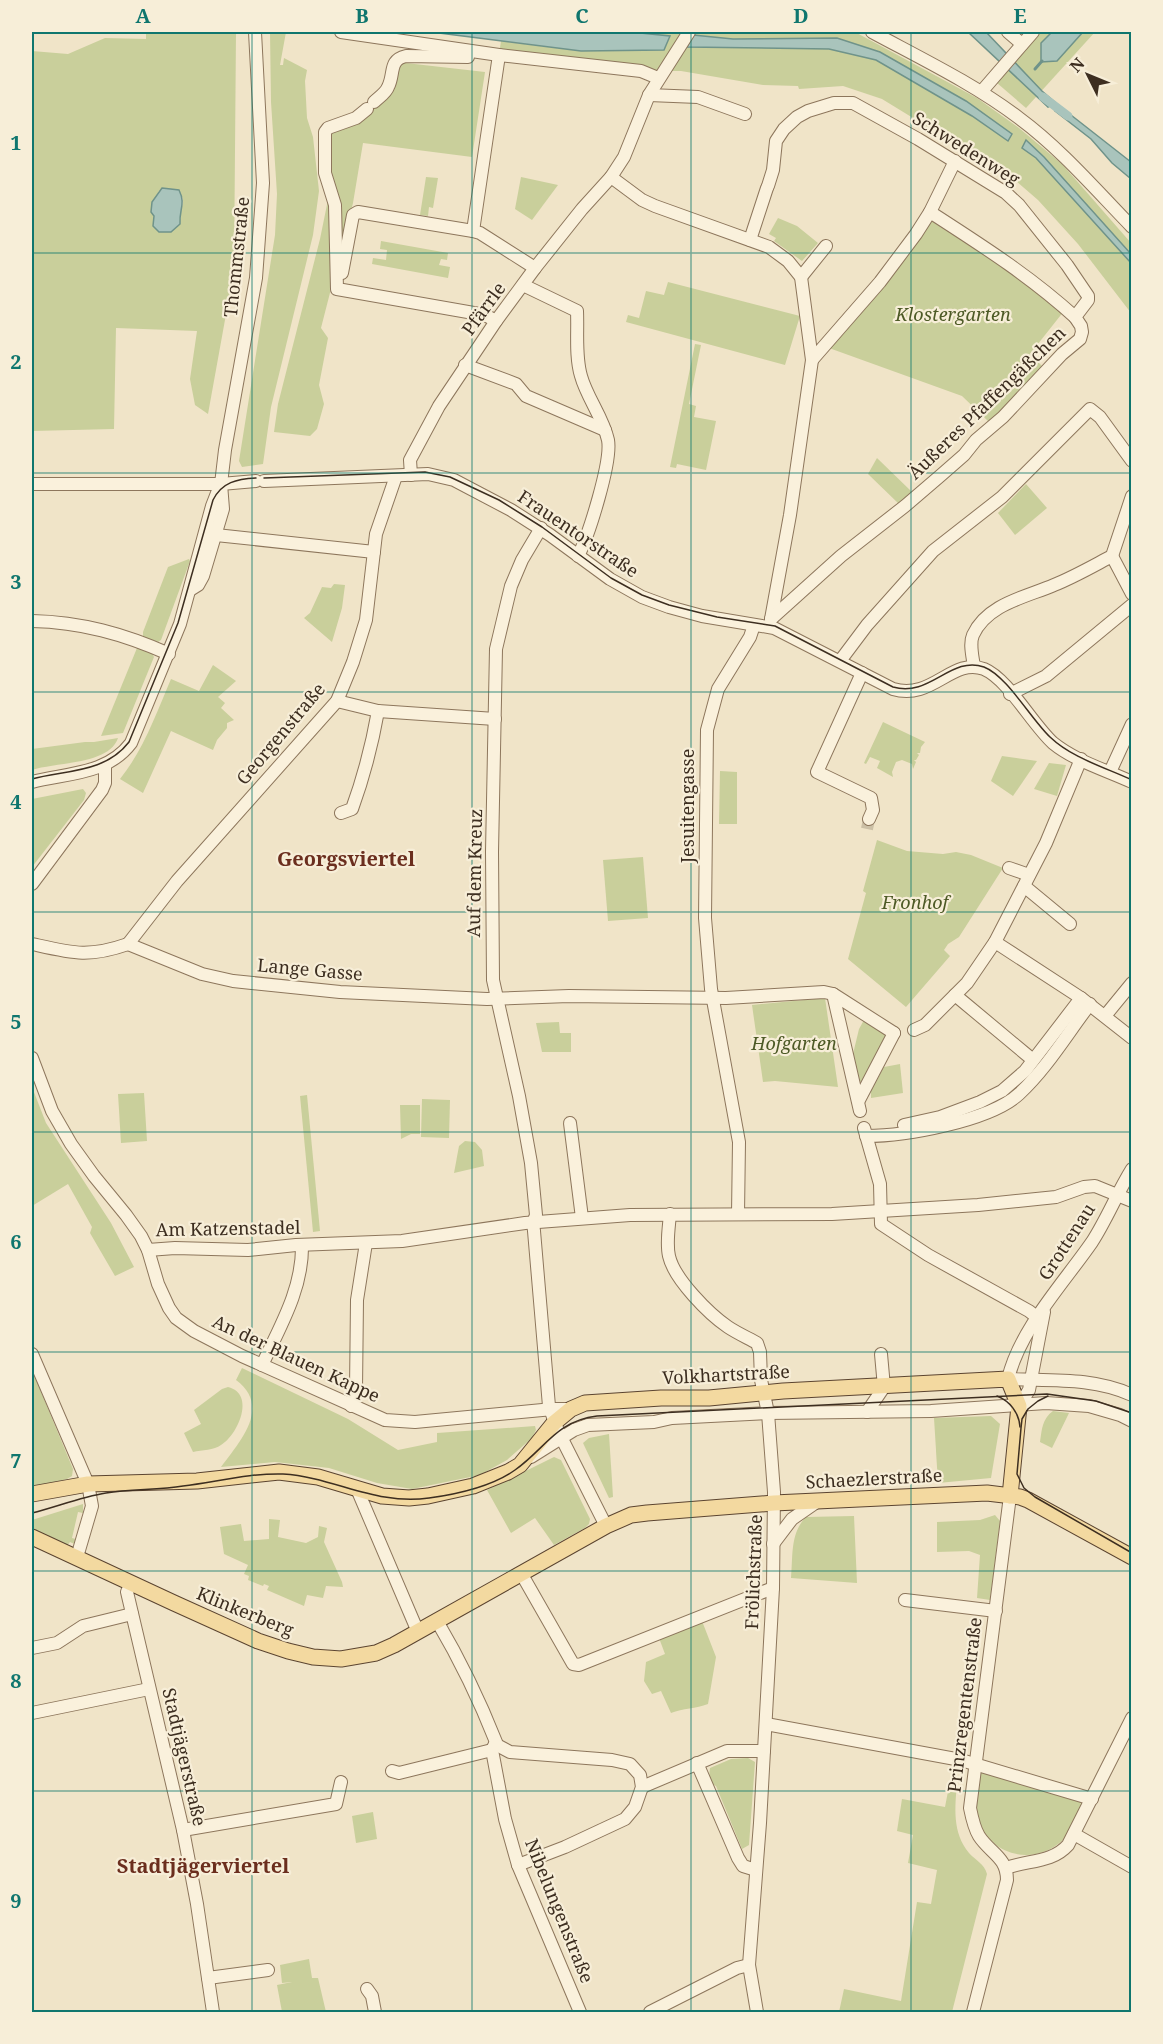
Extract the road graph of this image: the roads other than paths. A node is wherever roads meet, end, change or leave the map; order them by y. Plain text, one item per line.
1 (255, 32) edge
2 (341, 32) edge
3 (689, 32) edge
4 (872, 32) edge
5 (1008, 32) edge
6 (1033, 32) edge
7 (1018, 49) junction
8 (498, 55) junction
9 (658, 78) junction
10 (982, 91) junction
11 (649, 94) junction
12 (745, 114) dead end
13 (955, 161) junction
14 (611, 177) junction
15 (930, 212) junction
16 (1131, 227) edge
17 (473, 231) junction
18 (750, 240) junction
19 (826, 246) dead end
20 (535, 268) junction
21 (801, 277) junction
22 (523, 285) junction
23 (338, 289) junction
24 (1088, 296) joint
25 (1075, 317) junction
26 (496, 321) junction
27 (812, 360) junction
28 (465, 365) junction
29 (605, 430) junction
30 (1131, 461) edge
31 (411, 475) junction
32 (396, 476) junction
33 (32, 484) edge
34 (221, 484) junction
35 (1131, 496) edge
36 (541, 528) junction
37 (216, 535) junction
38 (374, 552) junction
39 (578, 556) junction
40 (1112, 556) junction
41 (190, 590) junction
42 (1131, 594) edge
43 (1131, 605) edge
44 (32, 621) edge
45 (770, 623) junction
46 (754, 625) junction
47 (169, 654) junction
48 (840, 661) junction
49 (974, 667) junction
50 (862, 674) junction
51 (1010, 694) junction
52 (337, 701) junction
53 (378, 711) junction
54 (495, 719) junction
55 (1131, 724) edge
56 (1081, 759) junction
57 (105, 765) junction
58 (1110, 772) junction
59 (32, 782) edge
60 (1131, 782) edge
61 (341, 813) dead end
62 (871, 815) tunnel mouth
63 (1009, 868) dead end
64 (1027, 881) junction
65 (32, 884) edge
66 (1070, 924) dead end
67 (995, 942) junction
68 (32, 944) edge
69 (128, 945) junction
70 (1131, 983) edge
71 (833, 994) junction
72 (955, 995) junction
73 (496, 998) junction
74 (713, 998) junction
75 (1086, 1001) junction
76 (1105, 1016) junction
77 (914, 1030) dead end
78 (1131, 1038) edge
79 (32, 1058) edge
80 (1033, 1060) junction
81 (570, 1123) dead end
82 (865, 1132) junction
83 (1131, 1169) edge
84 (1118, 1194) junction
85 (1131, 1201) edge
86 (882, 1211) junction
87 (669, 1214) junction
88 (738, 1214) junction
89 (582, 1218) junction
90 (533, 1223) junction
91 (366, 1243) junction
92 (302, 1245) junction
93 (148, 1250) junction
94 (1041, 1313) junction
95 (32, 1354) edge
96 (881, 1354) dead end
97 (262, 1365) junction
98 (1008, 1379) junction
99 (1028, 1380) junction
100 (884, 1387) junction
101 (764, 1394) junction
102 (1131, 1395) edge
103 (351, 1406) junction
104 (1019, 1406) junction
105 (768, 1413) junction
106 (867, 1413) junction
107 (1131, 1421) edge
108 (555, 1423) junction
109 (110, 1482) junction
110 (88, 1484) junction
111 (357, 1489) junction
112 (32, 1494) edge
113 (1010, 1496) junction
114 (92, 1500) junction
115 (818, 1501) junction
116 (774, 1503) junction
117 (606, 1526) junction
118 (32, 1537) edge
119 (773, 1544) junction
120 (77, 1557) junction
121 (1131, 1557) edge
122 (521, 1573) junction
123 (131, 1583) junction
124 (773, 1588) junction
125 (905, 1600) dead end
126 (996, 1611) junction
127 (132, 1614) junction
128 (437, 1621) junction
129 (418, 1632) junction
130 (32, 1648) edge
131 (149, 1689) junction
132 (32, 1713) edge
133 (1131, 1718) edge
134 (766, 1724) junction
135 (494, 1747) junction
136 (764, 1751) junction
137 (697, 1763) junction
138 (976, 1764) junction
139 (392, 1771) dead end
140 (341, 1782) dead end
141 (642, 1786) junction
142 (1092, 1799) junction
143 (183, 1830) junction
144 (1074, 1834) junction
145 (518, 1865) junction
146 (1131, 1867) edge
147 (1006, 1868) junction
148 (756, 1870) junction
149 (749, 1965) junction
150 (268, 1970) dead end
151 (208, 1978) junction
152 (367, 1989) dead end
153 (213, 2013) edge
154 (375, 2013) edge
155 (580, 2013) edge
156 (650, 2013) edge
157 (757, 2013) edge
158 (973, 2013) edge

1 - 34 street, Thommstraße
2 - 8 street
3 - 9 street, Pfärrle
4 - 10 street
5 - 7 street
6 - 7 street
7 - 10 street
8 - 9 street
8 - 17 street
8 - 23 street
9 - 11 street, Pfärrle
10 - 16 street
11 - 12 street
11 - 14 street, Pfärrle
13 - 15 street
13 - 18 street, Schwedenweg
13 - 24 street, Schwedenweg
14 - 18 street
14 - 20 street, Pfärrle
15 - 25 street
15 - 27 street
17 - 20 street
17 - 23 street
18 - 21 street
19 - 21 street
20 - 22 street, Pfärrle
21 - 27 street
22 - 26 street, Pfärrle
22 - 29 street
23 - 26 street
24 - 25 street, Äußeres Pfaffengäßchen
25 - 45 street, Äußeres Pfaffengäßchen
26 - 28 street, Pfärrle
27 - 45 street
28 - 29 street
28 - 31 street, Pfärrle
29 - 39 street
30 - 48 street
31 - 32 street, Frauentorstraße
31 - 36 street, Frauentorstraße
32 - 34 street, Frauentorstraße
32 - 38 street, Georgenstraße
33 - 34 street, Frauentorstraße
34 - 37 street, Thommstraße
34 - 41 street, Thommstraße
35 - 40 street
36 - 39 street, Frauentorstraße
36 - 54 street, Auf dem Kreuz
37 - 38 street
37 - 41 street, Thommstraße
38 - 52 street, Georgenstraße
39 - 46 street, Frauentorstraße
40 - 42 street
40 - 49 street
41 - 47 street, Thommstraße
43 - 51 street
44 - 47 street
45 - 46 street, Frauentorstraße
45 - 48 street, Frauentorstraße
46 - 74 street, Jesuitengasse
47 - 57 street, Thommstraße
48 - 50 street, Frauentorstraße
49 - 50 street, Frauentorstraße
49 - 51 street
50 - 62 street
51 - 56 street
52 - 53 street
52 - 69 street, Georgenstraße
53 - 54 street
53 - 61 street
54 - 73 street, Auf dem Kreuz
55 - 58 street
56 - 58 street
56 - 64 street
57 - 59 street
57 - 65 street
58 - 60 street
63 - 64 street
64 - 66 street
64 - 67 street
67 - 72 street
67 - 75 street
68 - 69 street
69 - 73 street, Lange Gasse
70 - 76 street
71 - 71 street
71 - 74 street, Lange Gasse
72 - 77 street
72 - 80 street
73 - 74 street, Lange Gasse
73 - 90 street, Auf dem Kreuz
74 - 88 street, Jesuitengasse
75 - 76 street
75 - 80 street
75 - 82 street
76 - 78 street
79 - 93 street, Am Katzenstadel
80 - 82 street
81 - 89 street
82 - 86 street
83 - 84 street, Grottenau
84 - 85 street, Am Katzenstadel
84 - 86 street, Am Katzenstadel
84 - 94 street, Grottenau
86 - 88 street, Am Katzenstadel
86 - 94 street
87 - 88 street, Am Katzenstadel
87 - 89 street, Am Katzenstadel
87 - 101 street, Frölichstraße
89 - 90 street, Am Katzenstadel
90 - 91 street, Am Katzenstadel
90 - 108 street, Auf dem Kreuz
91 - 92 street, Am Katzenstadel
91 - 103 street
92 - 93 street, Am Katzenstadel
92 - 97 street
93 - 97 street, An der Blauen Kappe
94 - 98 street, Grottenau
94 - 99 street
95 - 110 street
96 - 100 street
97 - 103 street, An der Blauen Kappe
98 - 99 street, Volkhartstraße
98 - 100 main road, Volkhartstraße
98 - 104 main road
99 - 102 street, Volkhartstraße
99 - 104 street
100 - 101 main road, Volkhartstraße
100 - 106 street
101 - 105 street, Frölichstraße
101 - 108 main road, Volkhartstraße
103 - 108 street, An der Blauen Kappe
104 - 106 street
104 - 107 street
104 - 113 main road
105 - 106 street
105 - 108 street
105 - 116 street, Frölichstraße
108 - 111 main road, Volkhartstraße
108 - 117 street
109 - 110 main road
109 - 111 main road
109 - 114 street
110 - 112 main road
110 - 114 street
111 - 129 street
113 - 115 main road, Schaezlerstraße
113 - 121 main road, Schaezlerstraße
113 - 126 street, Prinzregentenstraße
114 - 120 street
115 - 116 main road, Schaezlerstraße
115 - 119 street
116 - 117 main road, Schaezlerstraße
116 - 119 street, Frölichstraße
117 - 122 main road, Klinkerberg
118 - 120 main road, Klinkerberg
119 - 124 street, Frölichstraße
120 - 123 main road, Klinkerberg
122 - 124 street
122 - 128 main road, Klinkerberg
123 - 127 street, Stadtjägerstraße
123 - 129 main road, Klinkerberg
124 - 134 street, Frölichstraße
125 - 126 street
126 - 138 street, Prinzregentenstraße
127 - 130 street
127 - 131 street, Stadtjägerstraße
128 - 129 main road, Klinkerberg
128 - 135 street, Nibelungenstraße
131 - 132 street
131 - 143 street, Stadtjägerstraße
133 - 142 street
134 - 136 street, Frölichstraße
134 - 138 street
135 - 139 street
135 - 141 street
135 - 145 street, Nibelungenstraße
136 - 137 street
136 - 148 street, Frölichstraße
137 - 141 street
137 - 148 street
138 - 142 street
138 - 147 street, Prinzregentenstraße
140 - 143 street
141 - 145 street
142 - 144 street
143 - 151 street, Stadtjägerstraße
144 - 146 street
144 - 147 street
145 - 155 street, Nibelungenstraße
147 - 158 street
148 - 149 street, Frölichstraße
149 - 156 street
149 - 157 street, Frölichstraße
150 - 151 street
151 - 153 street, Stadtjägerstraße
152 - 154 street

